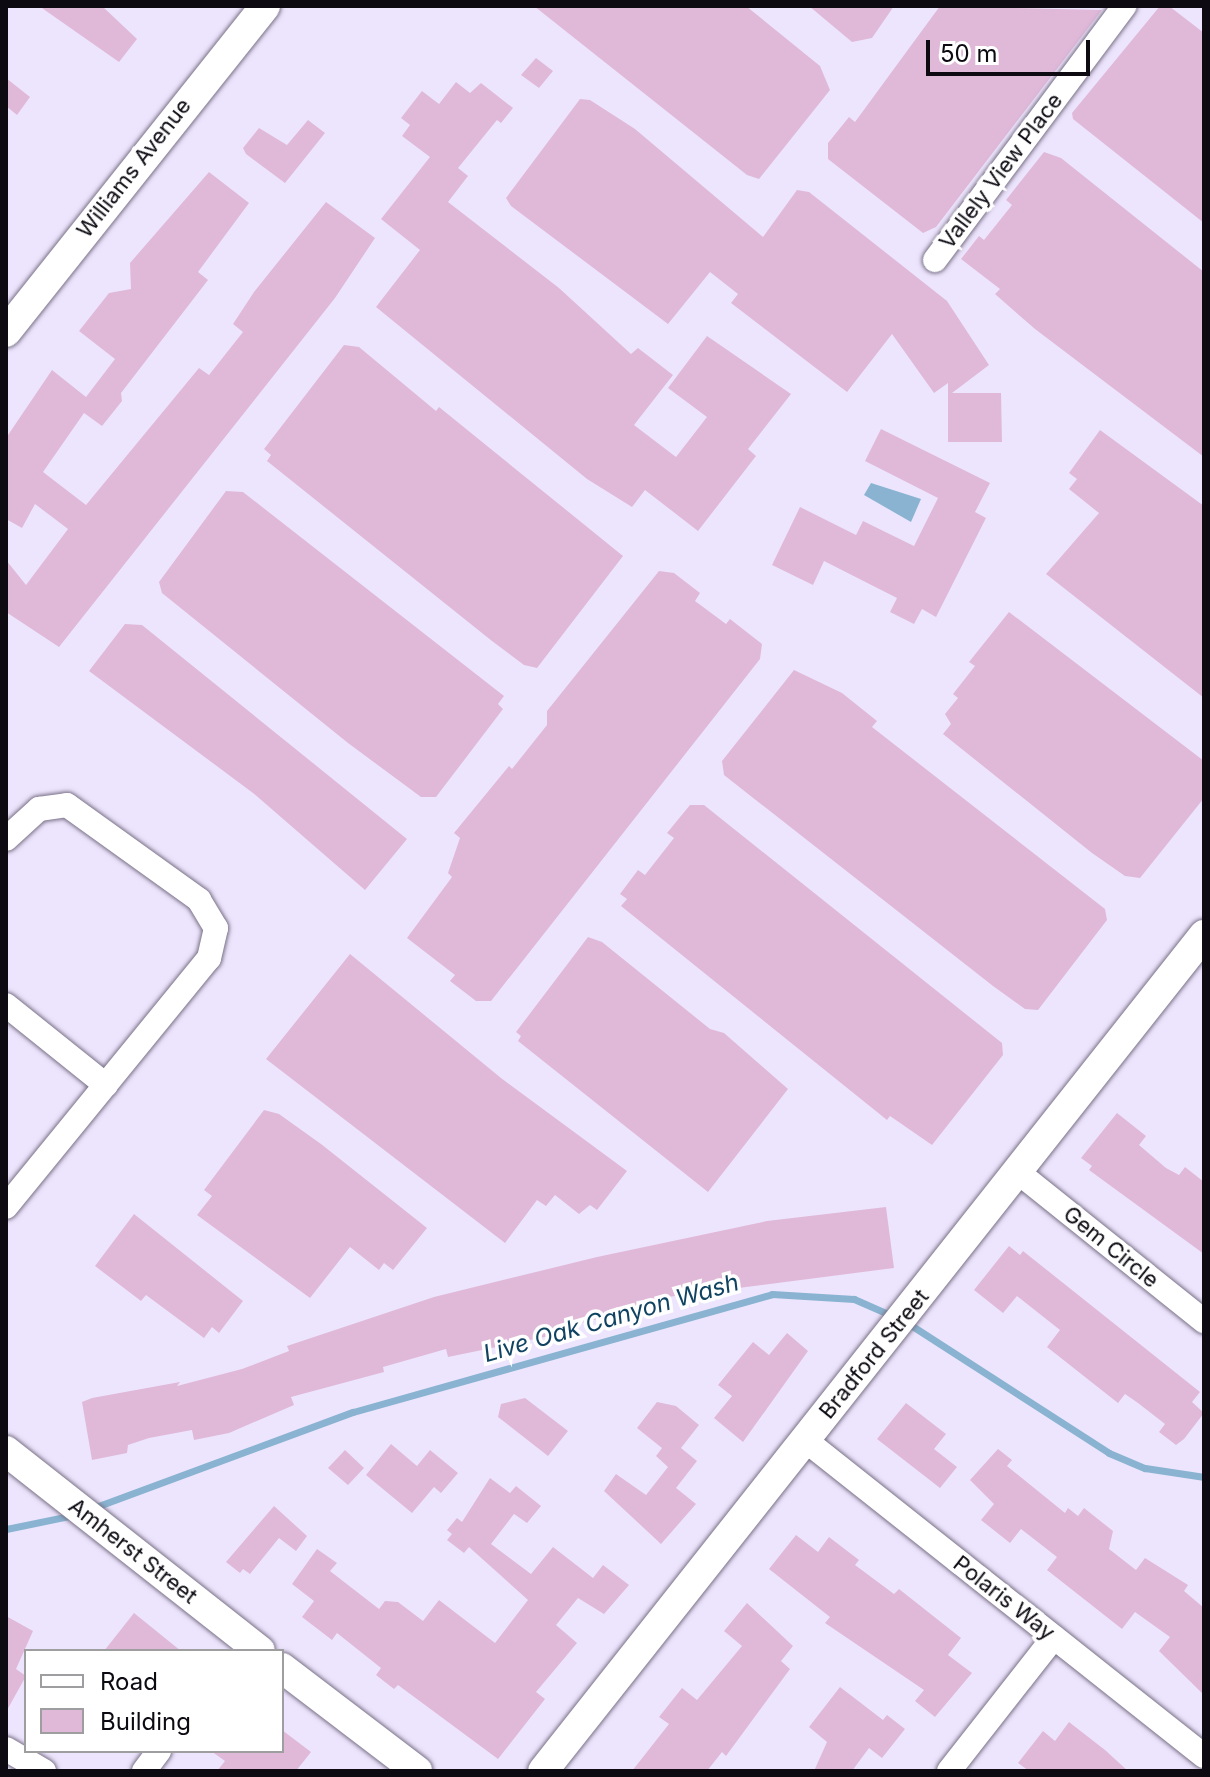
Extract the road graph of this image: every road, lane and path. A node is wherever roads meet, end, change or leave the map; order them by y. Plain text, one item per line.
1 (265, 6) edge
2 (1124, 6) edge
3 (935, 260) dead end
4 (6, 332) edge
5 (6, 839) edge
6 (1204, 935) edge
7 (6, 1005) edge
8 (106, 1085) junction
9 (1019, 1173) junction
10 (6, 1207) edge
11 (1204, 1321) edge
12 (805, 1440) junction
13 (6, 1451) edge
14 (1054, 1637) junction
15 (248, 1647) edge
16 (284, 1670) edge
17 (6, 1749) edge
18 (158, 1753) edge
19 (1204, 1756) edge
20 (44, 1771) edge
21 (144, 1771) edge
22 (417, 1771) edge
23 (543, 1771) edge
24 (949, 1771) edge

1 - 4 street, Williams Avenue
2 - 3 street, Vallely View Place
5 - 8 street
6 - 9 street, Bradford Street
7 - 8 street
8 - 10 street
9 - 11 street, Gem Circle
9 - 12 street, Bradford Street
12 - 14 street, Polaris Way
12 - 23 street, Bradford Street
13 - 15 street, Amherst Street
14 - 19 street, Polaris Way
14 - 24 street
16 - 22 street
17 - 20 street
18 - 21 street

